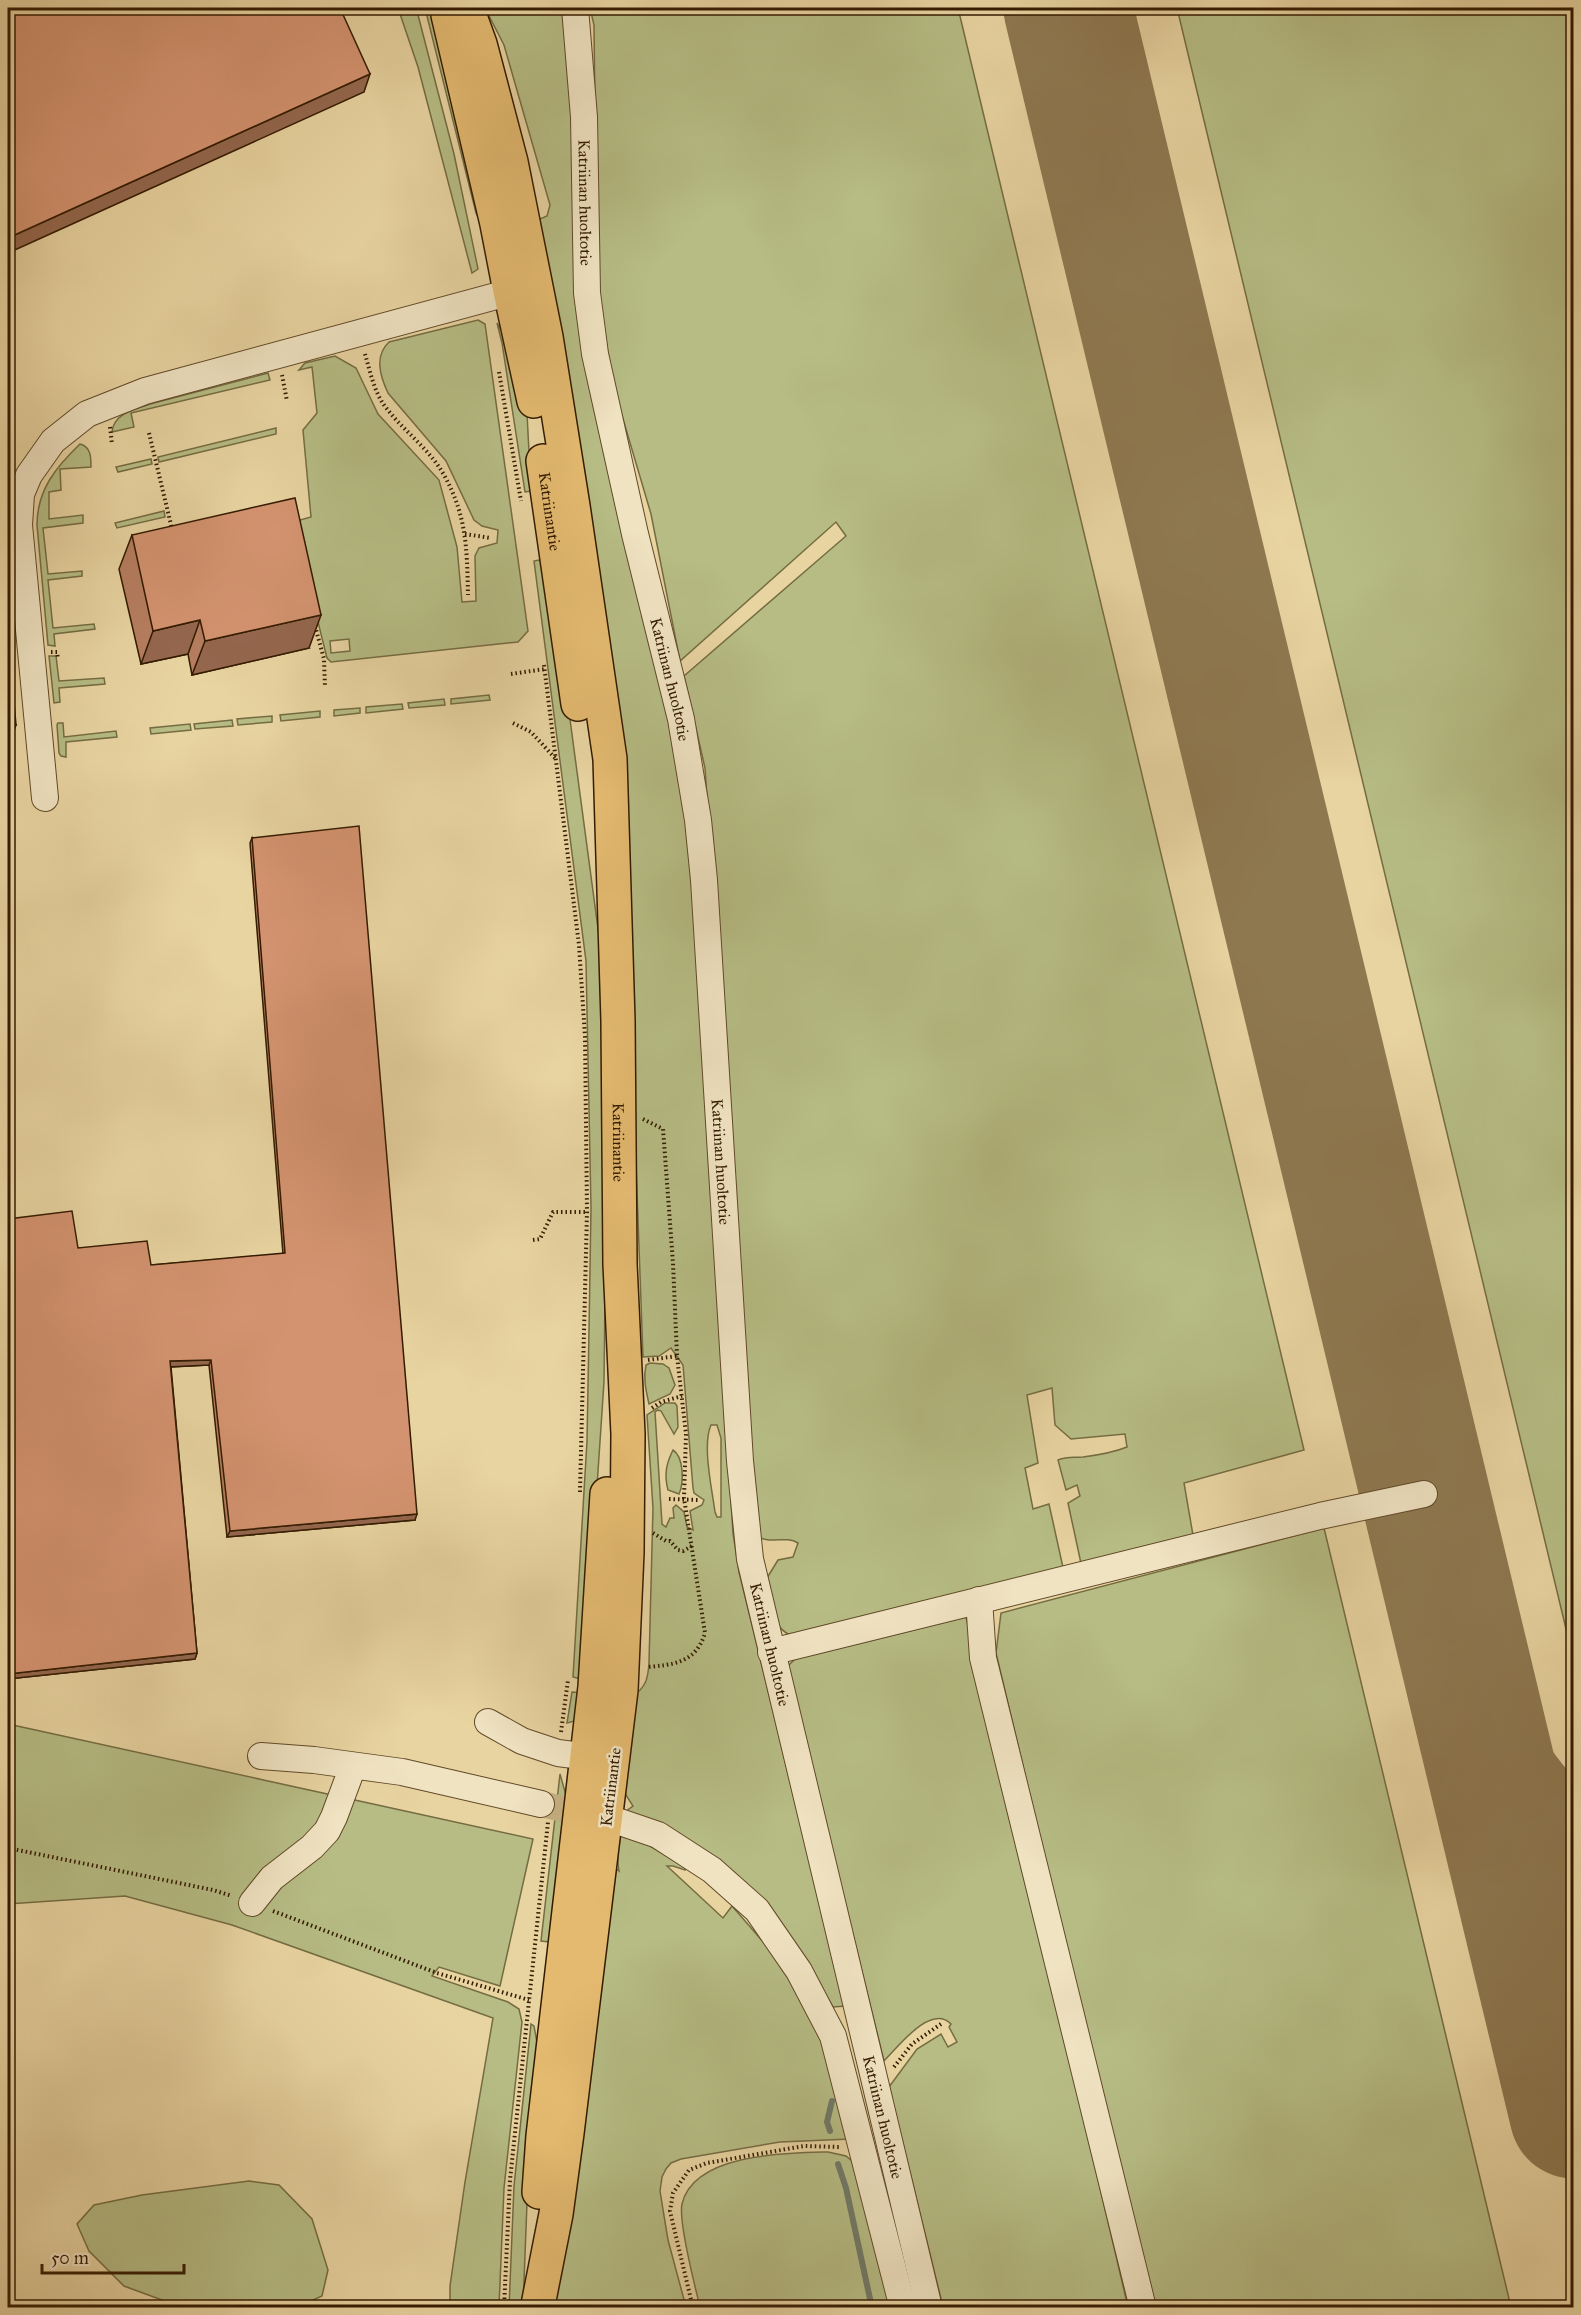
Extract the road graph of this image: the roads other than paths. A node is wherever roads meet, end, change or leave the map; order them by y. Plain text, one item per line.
1 (446, 8) edge
2 (467, 8) edge
3 (575, 8) edge
4 (523, 288) junction
5 (45, 798) dead end
6 (1424, 1494) dead end
7 (979, 1600) junction
8 (771, 1652) junction
9 (488, 1722) dead end
10 (261, 1756) dead end
11 (587, 1756) junction
12 (353, 1766) junction
13 (545, 1811) tunnel mouth
14 (620, 1822) tunnel mouth
15 (252, 1903) dead end
16 (864, 2152) junction
17 (893, 2157) junction
18 (538, 2306) edge
19 (903, 2307) edge
20 (929, 2307) edge
21 (1143, 2307) edge

1 - 4 main road, Katriinantie
2 - 4 main road, Katriinantie
3 - 8 lane, Katriinan huoltotie
4 - 5 lane
4 - 11 main road, Katriinantie
6 - 7 lane
7 - 8 lane
7 - 21 lane
8 - 17 lane, Katriinan huoltotie
9 - 11 lane
10 - 12 lane
11 - 18 main road, Katriinantie
12 - 13 lane
12 - 15 lane
14 - 16 lane
16 - 17 lane
16 - 19 lane
17 - 20 lane, Katriinan huoltotie

